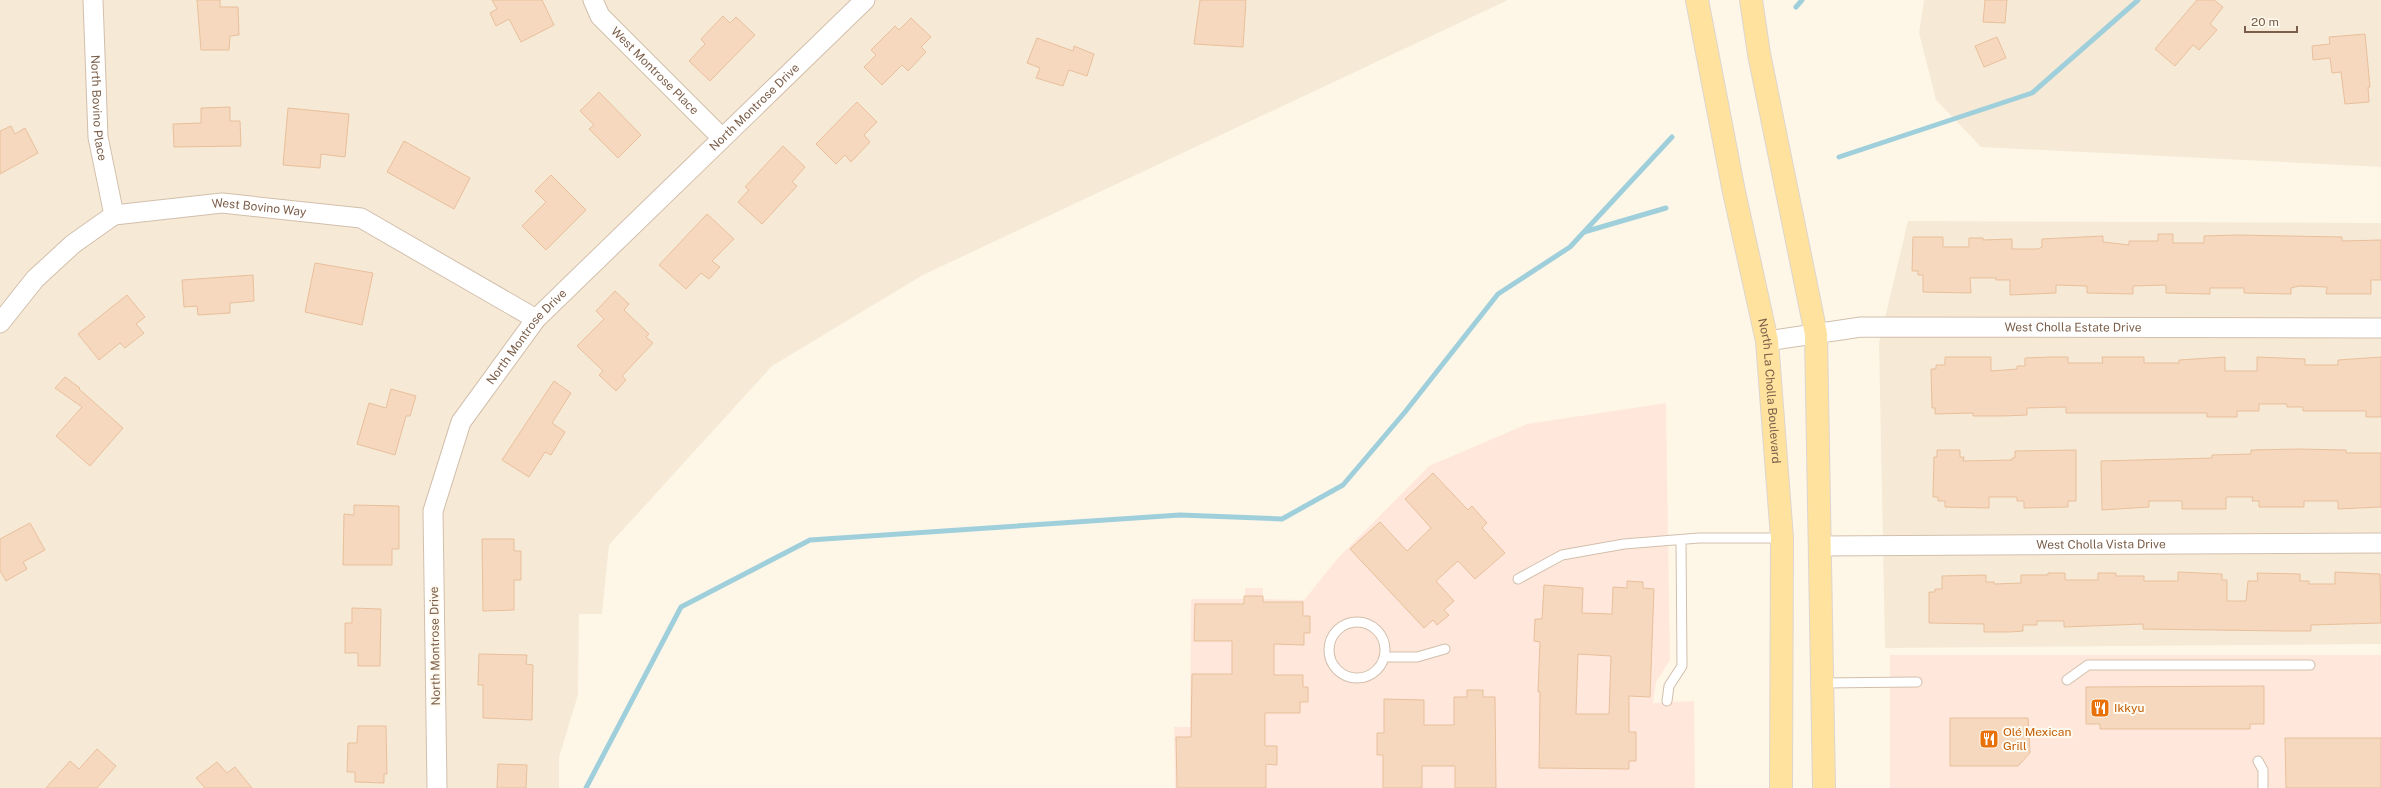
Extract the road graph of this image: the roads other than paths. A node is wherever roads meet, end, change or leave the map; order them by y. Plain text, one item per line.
1 (93, 0) edge
2 (593, 0) edge
3 (865, 0) edge
4 (1697, 0) edge
5 (1751, 0) edge
6 (722, 138) junction
7 (114, 215) junction
8 (536, 319) junction
9 (0, 323) edge
10 (2381, 328) edge
11 (1816, 334) junction
12 (1767, 341) junction
13 (1782, 538) junction
14 (1682, 540) junction
15 (2381, 543) edge
16 (1821, 546) junction
17 (1518, 579) dead end
18 (1445, 650) dead end
19 (1385, 657) junction
20 (2310, 665) dead end
21 (2067, 680) dead end
22 (1917, 682) dead end
23 (1822, 683) junction
24 (1667, 701) dead end
25 (2258, 761) dead end
26 (437, 788) edge
27 (1781, 788) edge
28 (1824, 788) edge
29 (2263, 788) edge

1 - 7 street, North Bovino Place
2 - 6 street, West Montrose Place
3 - 6 street, North Montrose Drive
4 - 12 main road, North La Cholla Boulevard
5 - 11 main road
6 - 8 street, North Montrose Drive
7 - 8 street, West Bovino Way
7 - 9 street, West Bovino Way
8 - 26 street, North Montrose Drive
10 - 11 street, West Cholla Estate Drive
11 - 12 street, West Cholla Estate Drive
11 - 16 main road
12 - 13 main road, North La Cholla Boulevard
13 - 14 lane
13 - 27 main road, North La Cholla Boulevard
14 - 17 lane
14 - 24 lane
15 - 16 street, West Cholla Vista Drive
16 - 23 main road
18 - 19 lane
19 - 19 lane
20 - 21 lane
22 - 23 lane
23 - 28 main road
25 - 29 lane

